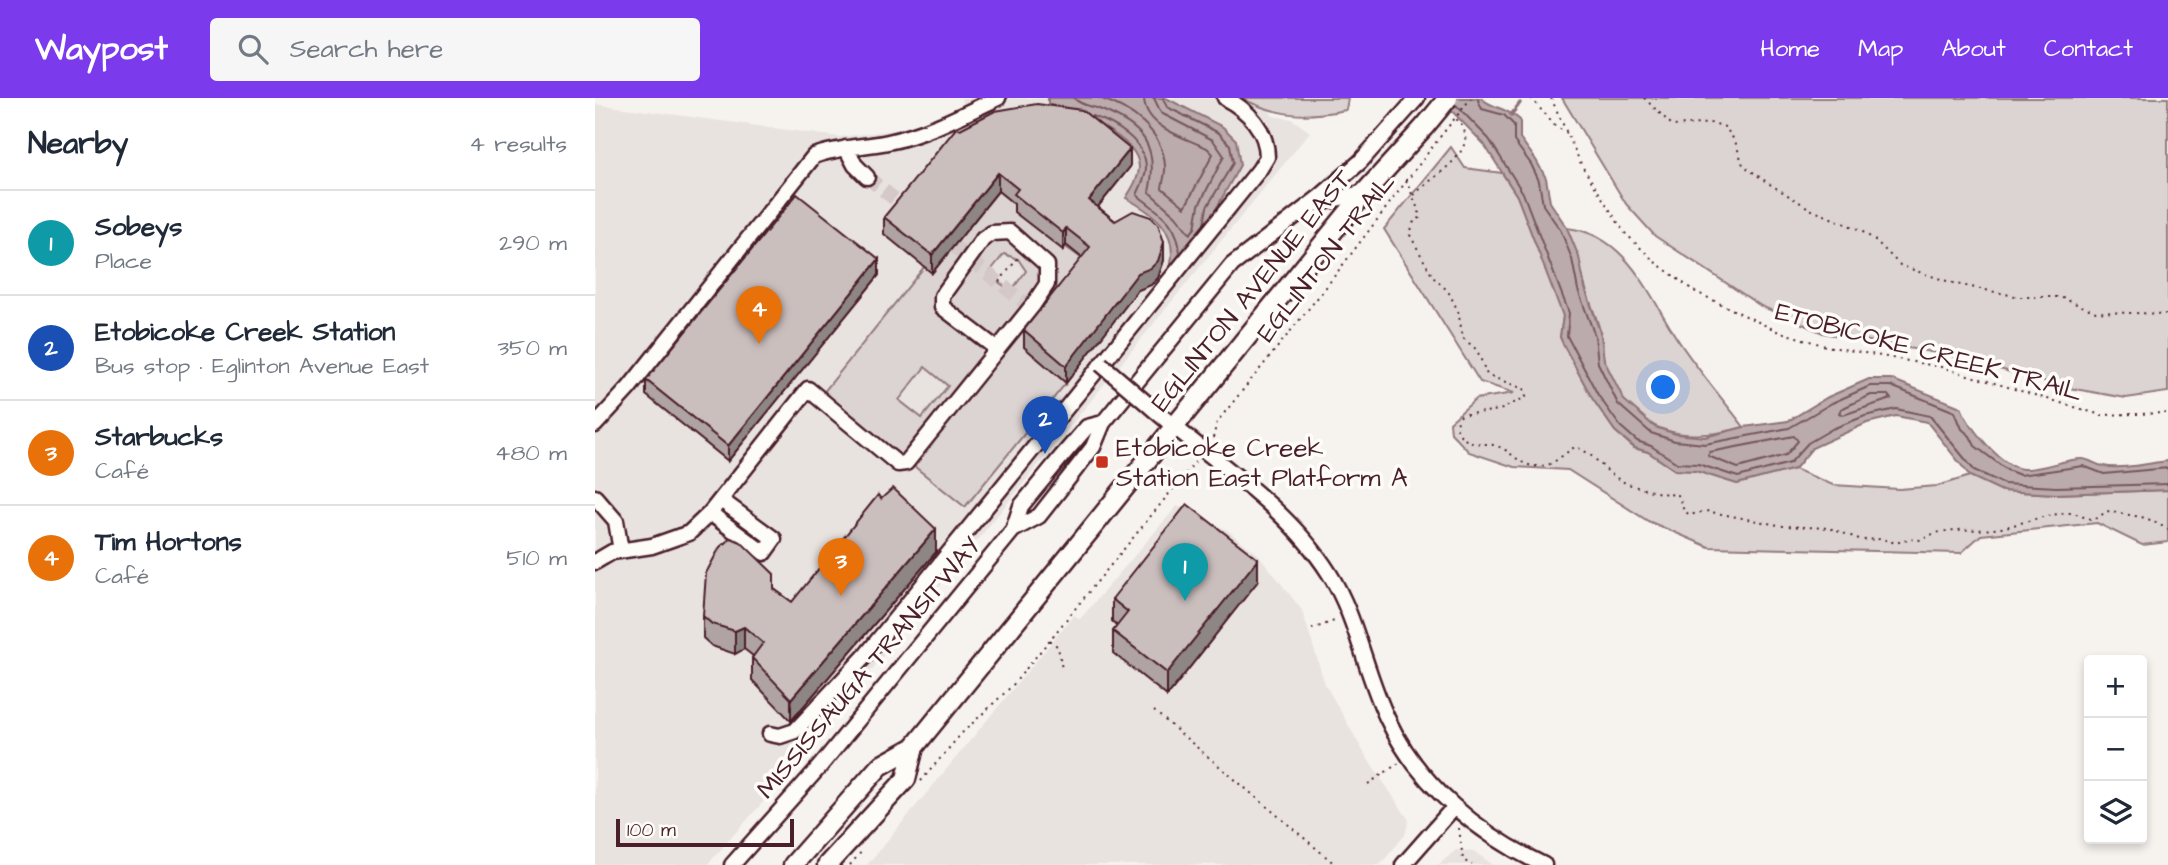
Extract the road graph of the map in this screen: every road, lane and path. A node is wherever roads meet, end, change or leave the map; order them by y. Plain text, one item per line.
1 (998, 98) edge
2 (1225, 98) edge
3 (1417, 98) edge
4 (1448, 98) edge
5 (1471, 98) edge
6 (1531, 98) edge
7 (1551, 98) edge
8 (1644, 98) edge
9 (1465, 130) dead end
10 (1433, 132) junction
11 (1568, 133) junction
12 (846, 148) junction
13 (867, 177) tunnel mouth
14 (1406, 179) junction
15 (1365, 192) junction
16 (1413, 196) junction
17 (1287, 219) junction
18 (1015, 262) dead end
19 (999, 282) dead end
20 (2168, 314) edge
21 (997, 349) junction
22 (1101, 364) junction
23 (2168, 413) edge
24 (1103, 423) junction
25 (595, 425) edge
26 (1174, 426) junction
27 (1212, 440) dead end
28 (1186, 474) dead end
29 (595, 497) edge
30 (721, 500) junction
31 (710, 513) junction
32 (745, 518) junction
33 (2168, 529) edge
34 (1013, 530) junction
35 (736, 532) junction
36 (595, 548) edge
37 (617, 552) junction
38 (595, 562) edge
39 (1348, 615) junction
40 (1312, 629) dead end
41 (1050, 639) junction
42 (1062, 670) dead end
43 (1154, 711) dead end
44 (770, 734) dead end
45 (961, 734) dead end
46 (914, 747) junction
47 (1410, 756) junction
48 (1368, 784) dead end
49 (1454, 807) junction
50 (732, 865) edge
51 (793, 865) edge
52 (827, 865) edge
53 (1336, 865) edge
54 (1403, 865) edge
55 (1472, 865) edge
56 (1544, 865) edge

1 - 12 street
2 - 22 street
3 - 17 street, MISSISSAUGA TRANSITWAY
4 - 10 main road, EGLINTON AVENUE EAST, bridge
5 - 10 path, EGLINTON TRAIL, bridge
6 - 11 path, ETOBICOKE CREEK TRAIL
7 - 11 path
8 - 20 path
9 - 16 path
10 - 14 path, EGLINTON TRAIL
10 - 15 main road, EGLINTON AVENUE EAST
11 - 23 path, ETOBICOKE CREEK TRAIL
12 - 13 street
12 - 25 street
14 - 16 path
14 - 27 path, EGLINTON TRAIL
15 - 17 street, MISSISSAUGA TRANSITWAY
15 - 26 main road, EGLINTON AVENUE EAST
16 - 33 path
17 - 24 street, MISSISSAUGA TRANSITWAY
18 - 19 path
21 - 21 street
21 - 30 street
22 - 26 street, bridge
22 - 44 street
24 - 34 street, MISSISSAUGA TRANSITWAY
24 - 34 street, MISSISSAUGA TRANSITWAY
26 - 39 street
26 - 46 main road, EGLINTON AVENUE EAST
28 - 41 path
29 - 37 street
30 - 31 street
30 - 32 street
31 - 35 street
31 - 37 street
32 - 35 street
32 - 35 street
34 - 50 street, MISSISSAUGA TRANSITWAY
36 - 37 street
37 - 38 street
39 - 40 path
39 - 47 street
41 - 42 path
41 - 45 path
43 - 53 path
46 - 51 main road, EGLINTON AVENUE EAST
46 - 52 main road, EGLINTON AVENUE EAST
47 - 48 path
47 - 49 street
49 - 54 street
49 - 55 path
49 - 56 street

